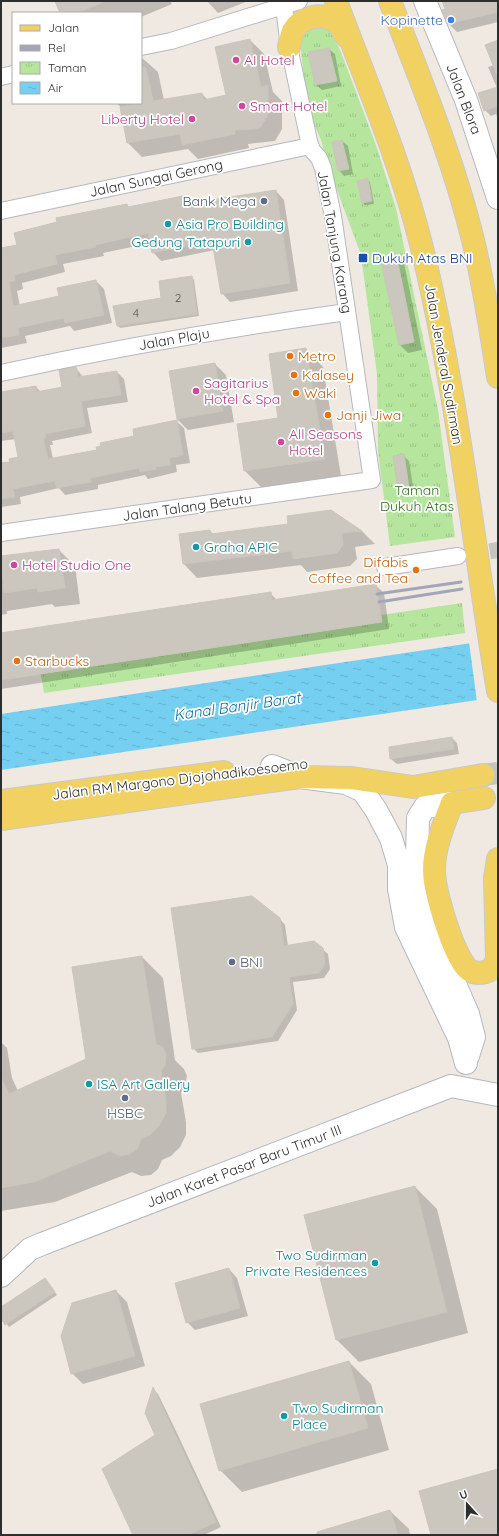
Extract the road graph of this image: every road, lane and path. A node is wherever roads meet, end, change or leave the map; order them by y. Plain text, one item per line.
1 (299, 1) edge
2 (336, 1) edge
3 (390, 1) edge
4 (425, 1) edge
5 (284, 7) junction
6 (353, 46) junction
7 (289, 47) junction
8 (142, 48) edge
9 (12, 74) edge
10 (1, 77) edge
11 (310, 146) junction
12 (498, 198) edge
13 (1, 211) edge
14 (347, 312) junction
15 (1, 373) edge
16 (498, 377) edge
17 (372, 480) joint
18 (1, 533) edge
19 (458, 556) tunnel mouth
20 (385, 566) dead end
21 (498, 691) edge
22 (272, 766) junction
23 (483, 775) tunnel mouth
24 (300, 777) junction
25 (436, 784) junction
26 (484, 798) tunnel mouth
27 (1, 801) edge
28 (452, 802) junction
29 (1, 819) edge
30 (498, 859) edge
31 (466, 1063) junction
32 (451, 1086) junction
33 (498, 1095) edge
34 (1, 1276) edge

1 - 5 street
2 - 6 main road, Jalan Jenderal Sudirman
3 - 16 main road
4 - 12 street, Jalan Blora
5 - 7 street, Jalan Tanjung Karang
5 - 8 street
6 - 7 main road
6 - 21 main road, Jalan Jenderal Sudirman
7 - 11 street, Jalan Tanjung Karang
9 - 10 street
11 - 13 street, Jalan Sungai Gerong
11 - 14 street, Jalan Tanjung Karang
14 - 15 street, Jalan Plaju
14 - 17 street, Jalan Tanjung Karang
17 - 18 street, Jalan Talang Betutu
19 - 20 street
22 - 24 street
22 - 25 main road, Jalan RM Margono Djojohadikoesoemo
22 - 27 main road, Jalan RM Margono Djojohadikoesoemo
23 - 25 main road
24 - 25 main road, Jalan RM Margono Djojohadikoesoemo
24 - 29 main road, Jalan RM Margono Djojohadikoesoemo
24 - 31 street
26 - 28 main road
28 - 30 main road
28 - 31 street
31 - 32 street
32 - 33 street
32 - 34 street, Jalan Karet Pasar Baru Timur III

